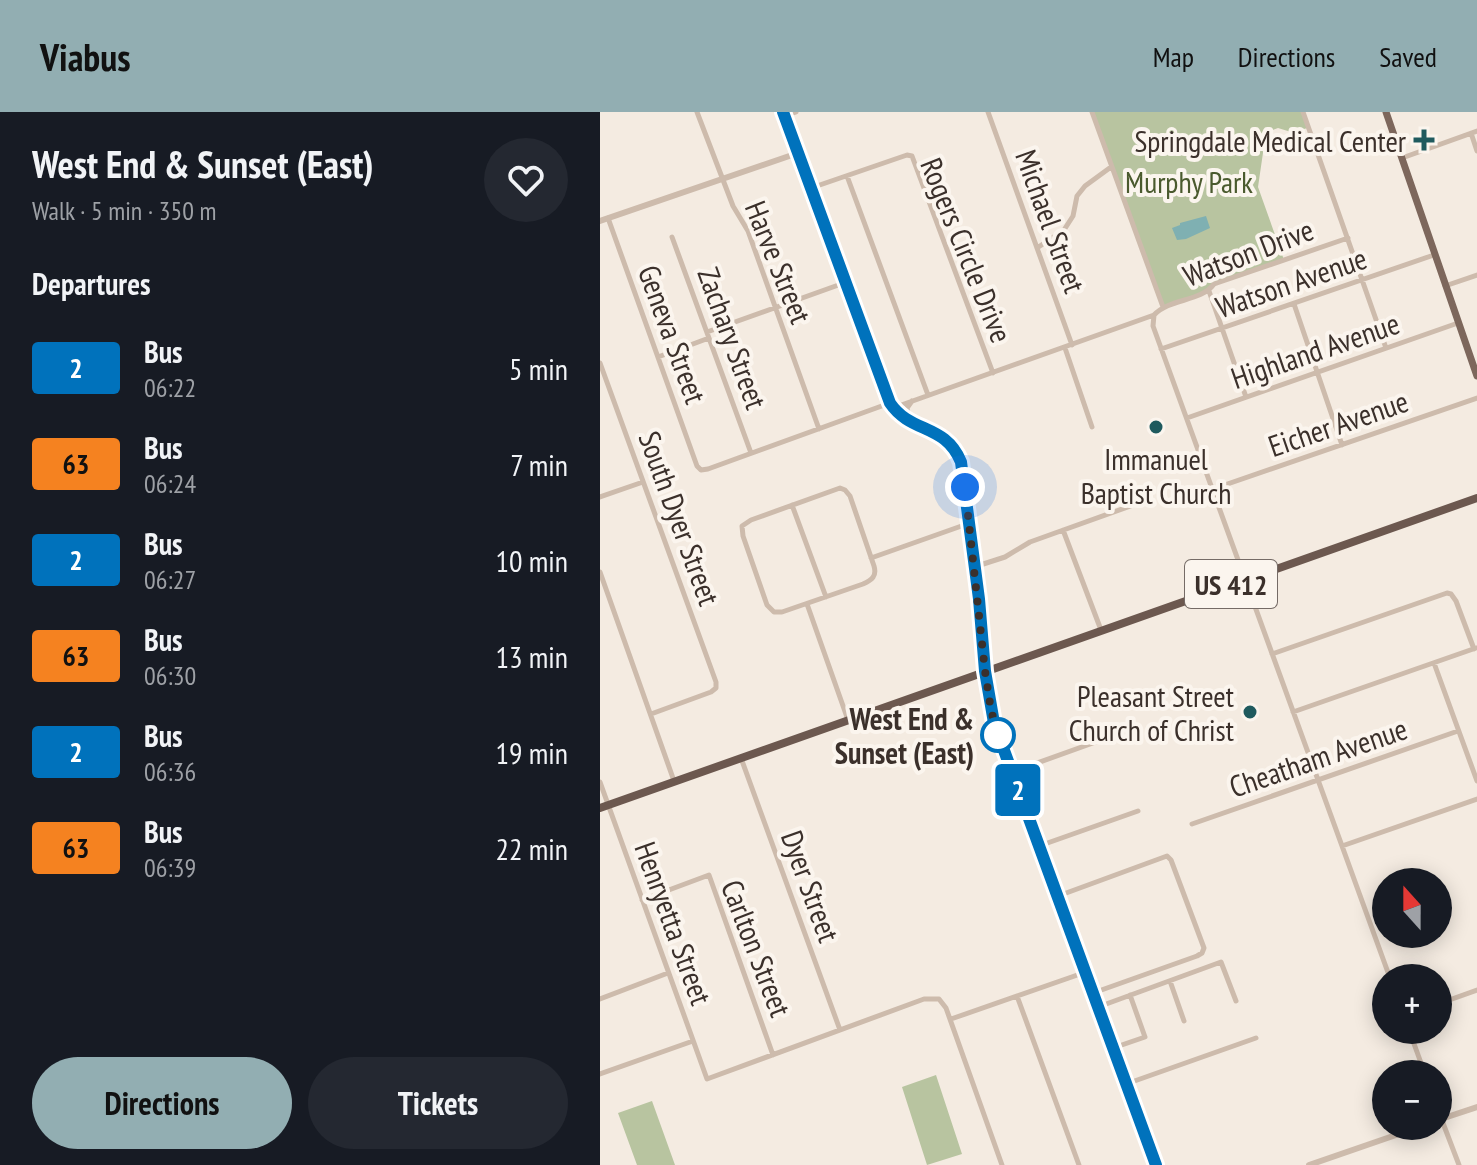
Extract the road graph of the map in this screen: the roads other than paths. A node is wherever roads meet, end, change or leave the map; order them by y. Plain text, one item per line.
1 (697, 112) edge
2 (796, 112) edge
3 (988, 112) edge
4 (1092, 112) edge
5 (1303, 112) edge
6 (1386, 112) edge
7 (784, 114) edge
8 (1474, 132) edge
9 (1477, 151) edge
10 (798, 153) junction
11 (1401, 158) junction
12 (1111, 167) junction
13 (847, 176) junction
14 (722, 179) junction
15 (811, 188) junction
16 (604, 219) edge
17 (672, 237) dead end
18 (1348, 238) junction
19 (1037, 248) junction
20 (1434, 255) junction
21 (1477, 275) edge
22 (1363, 280) junction
23 (844, 283) junction
24 (1445, 286) junction
25 (1209, 291) junction
26 (1294, 304) junction
27 (1163, 307) junction
28 (775, 308) junction
29 (1154, 315) junction
30 (1458, 323) junction
31 (1223, 328) junction
32 (708, 335) junction
33 (1072, 345) junction
34 (1065, 348) junction
35 (1386, 348) junction
36 (1161, 349) junction
37 (1473, 350) edge
38 (658, 357) junction
39 (600, 363) edge
40 (1317, 372) junction
41 (993, 373) junction
42 (1477, 376) edge
43 (928, 395) junction
44 (1246, 397) junction
45 (1477, 398) edge
46 (913, 401) junction
47 (891, 406) junction
48 (1187, 418) junction
49 (909, 422) junction
50 (1092, 427) dead end
51 (819, 429) junction
52 (1342, 445) junction
53 (751, 453) junction
54 (643, 482) junction
55 (1213, 489) junction
56 (600, 497) edge
57 (1477, 498) edge
58 (1136, 504) dead end
59 (792, 505) junction
60 (970, 523) junction
61 (1063, 530) junction
62 (871, 558) junction
63 (974, 567) junction
64 (600, 572) edge
65 (1246, 579) junction
66 (826, 597) junction
67 (807, 603) junction
68 (1101, 630) junction
69 (1476, 648) edge
70 (1272, 654) junction
71 (1434, 663) junction
72 (985, 671) junction
73 (1293, 712) junction
74 (651, 714) junction
75 (848, 720) junction
76 (1458, 731) junction
77 (1104, 739) dead end
78 (741, 757) junction
79 (1012, 772) junction
80 (1318, 780) junction
81 (674, 781) junction
82 (1477, 781) edge
83 (600, 782) edge
84 (1477, 799) edge
85 (604, 806) edge
86 (1138, 811) dead end
87 (1192, 824) dead end
88 (1039, 846) junction
89 (1342, 846) junction
90 (1058, 896) junction
91 (642, 900) junction
92 (1385, 964) edge
93 (1086, 972) junction
94 (668, 973) junction
95 (1170, 981) junction
96 (1477, 990) edge
97 (1093, 993) junction
98 (1130, 995) junction
99 (1017, 996) junction
100 (600, 999) edge
101 (1452, 999) edge
102 (1236, 1001) dead end
103 (1098, 1007) junction
104 (951, 1019) junction
105 (1184, 1021) dead end
106 (840, 1030) junction
107 (1256, 1038) dead end
108 (693, 1041) junction
109 (1113, 1048) junction
110 (773, 1055) junction
111 (600, 1074) edge
112 (1126, 1084) junction
113 (1477, 1107) edge
114 (1452, 1116) edge
115 (1381, 1140) edge
116 (1448, 1140) edge
117 (1002, 1165) edge
118 (1079, 1165) edge
119 (1156, 1165) edge
120 (1309, 1165) edge
121 (1459, 1165) edge

1 - 14 street, Harve Street
2 - 7 street
3 - 19 street, Michael Street
4 - 12 street
5 - 18 street
6 - 11 main road
7 - 10 street
8 - 9 street
8 - 11 street
10 - 14 street
10 - 15 street
11 - 20 main road
12 - 19 street
12 - 27 street
13 - 15 street, Rogers Circle Drive
13 - 41 street, Rogers Circle Drive
13 - 43 street
14 - 16 street
14 - 28 street, Harve Street
15 - 23 street
16 - 38 street, Geneva Street
17 - 32 street, Zachary Street
18 - 22 street
18 - 25 street, Watson Drive
19 - 33 street, Michael Street
20 - 22 street, Watson Avenue
20 - 24 main road
21 - 24 street
22 - 26 street, Watson Avenue
22 - 35 street
23 - 28 street
23 - 47 street
24 - 30 main road
25 - 27 street, Watson Drive
25 - 31 street
26 - 31 street, Watson Avenue
26 - 40 street
27 - 29 street
28 - 32 street
28 - 51 street, Harve Street
29 - 33 street
29 - 36 street
30 - 35 street, Highland Avenue
30 - 37 main road
31 - 36 street, Watson Avenue
31 - 44 street
32 - 38 street
32 - 53 street, Zachary Street
33 - 34 street
34 - 41 street
34 - 50 street
35 - 40 street, Highland Avenue
36 - 48 street
37 - 42 main road
38 - 53 street, Geneva Street
39 - 54 street, South Dyer Street
40 - 44 street, Highland Avenue
40 - 52 street
41 - 43 street
43 - 46 street
44 - 48 street, Highland Avenue
45 - 52 street, Eicher Avenue
46 - 47 street
46 - 49 street
47 - 49 street
47 - 51 street
48 - 55 street
49 - 60 street
51 - 53 street
52 - 55 street, Eicher Avenue
54 - 56 street
54 - 74 street, South Dyer Street
55 - 65 street
57 - 65 highway, US 412
58 - 61 street
59 - 62 street
59 - 66 street
59 - 67 street
60 - 62 street
60 - 63 street
61 - 63 street
61 - 68 street
62 - 66 street
63 - 72 street
64 - 74 street
65 - 68 highway, US 412
65 - 70 street
66 - 67 street
67 - 75 street
68 - 72 highway, US 412
69 - 70 street
69 - 71 street
70 - 73 street
71 - 73 street
71 - 76 street
72 - 75 highway, US 412
72 - 79 street
73 - 80 street
74 - 81 street
75 - 78 highway, US 412
76 - 80 street, Cheatham Avenue
76 - 82 street
77 - 79 street
78 - 81 highway, US 412
78 - 106 street, Dyer Street
79 - 88 street
80 - 87 street, Cheatham Avenue
80 - 89 street
81 - 85 highway, US 412
83 - 85 street, Henryetta Street
84 - 89 street
85 - 91 street, Henryetta Street
86 - 88 street
88 - 90 street
89 - 92 street
90 - 93 street
90 - 97 street
91 - 94 street, Henryetta Street
91 - 110 street, Carlton Street
93 - 97 street
93 - 99 street
94 - 100 street
94 - 108 street, Henryetta Street
95 - 98 street
95 - 102 street
95 - 105 street
96 - 101 street
97 - 103 street
98 - 103 street
98 - 109 street
99 - 104 street
99 - 118 street
103 - 109 street
104 - 106 street
104 - 117 street
106 - 110 street
107 - 112 street
108 - 110 street, Henryetta Street
108 - 111 street
109 - 112 street
112 - 119 street
113 - 114 street
115 - 120 street
116 - 121 street

